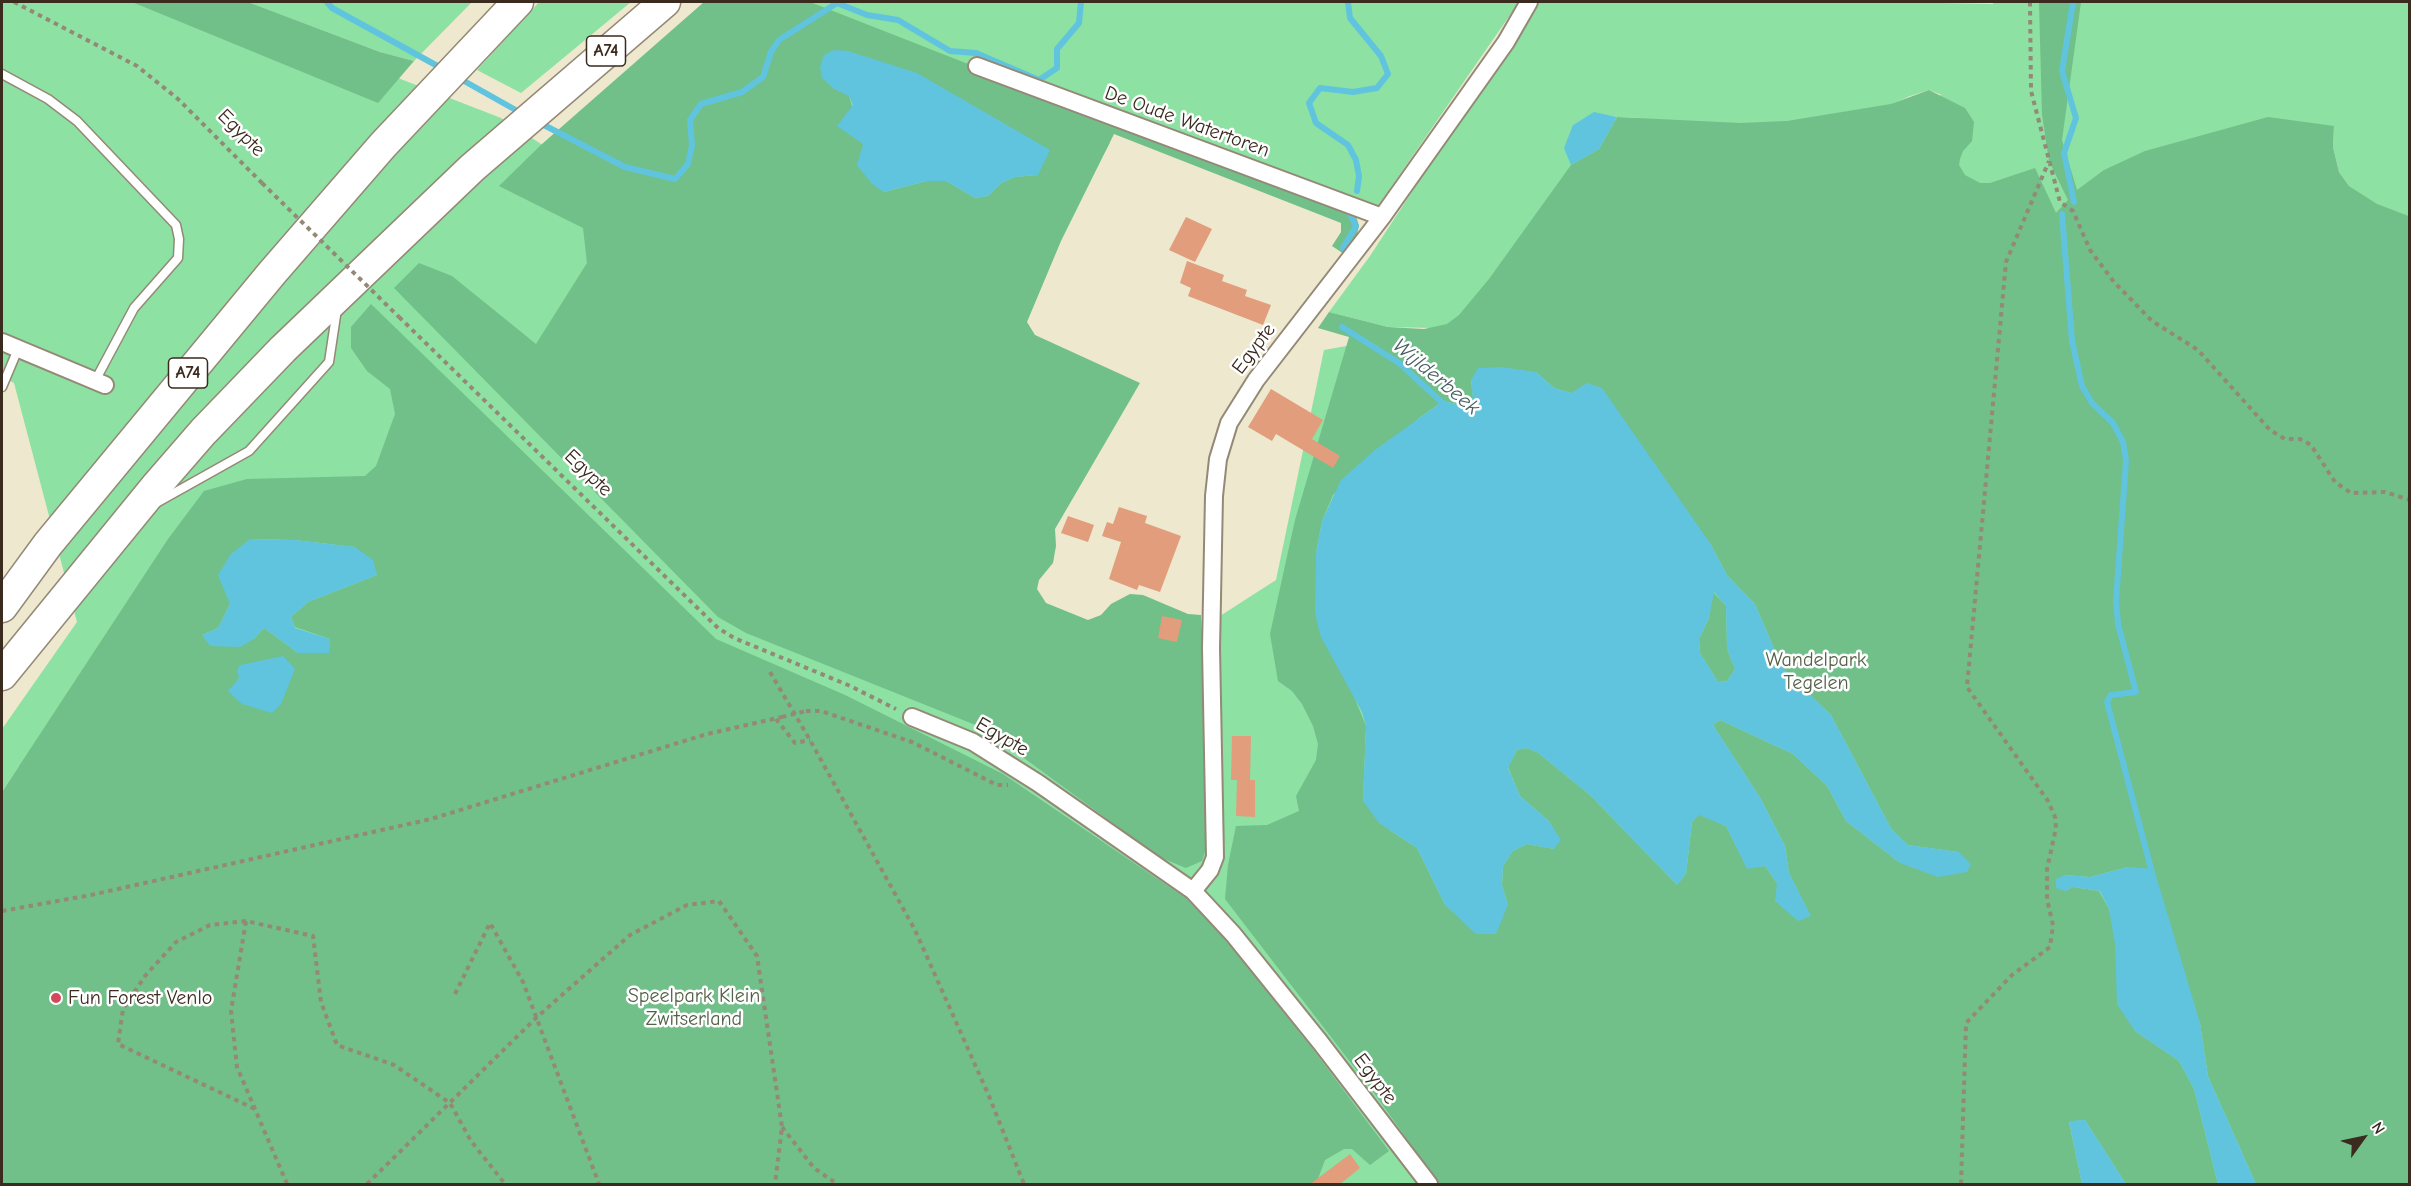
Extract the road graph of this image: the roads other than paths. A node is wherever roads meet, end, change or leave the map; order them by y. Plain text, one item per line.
1 (518, 2) edge
2 (664, 2) edge
3 (1529, 2) edge
4 (977, 66) dead end
5 (2, 74) edge
6 (1382, 217) junction
7 (339, 293) junction
8 (2, 342) edge
9 (18, 349) junction
10 (100, 383) joint
11 (2, 387) edge
12 (131, 515) junction
13 (2, 607) edge
14 (2, 675) edge
15 (912, 717) road end
16 (1193, 891) junction
17 (1429, 1185) edge

1 - 13 highway, A74
2 - 7 highway, A74
3 - 6 street, Egypte
4 - 6 street, De Oude Watertoren
5 - 10 lane
6 - 16 street, Egypte
7 - 12 highway, A74
7 - 12 lane, A74
8 - 9 street
9 - 10 street
9 - 11 lane
12 - 14 highway, A74
15 - 16 street, Egypte
16 - 17 street, Egypte

